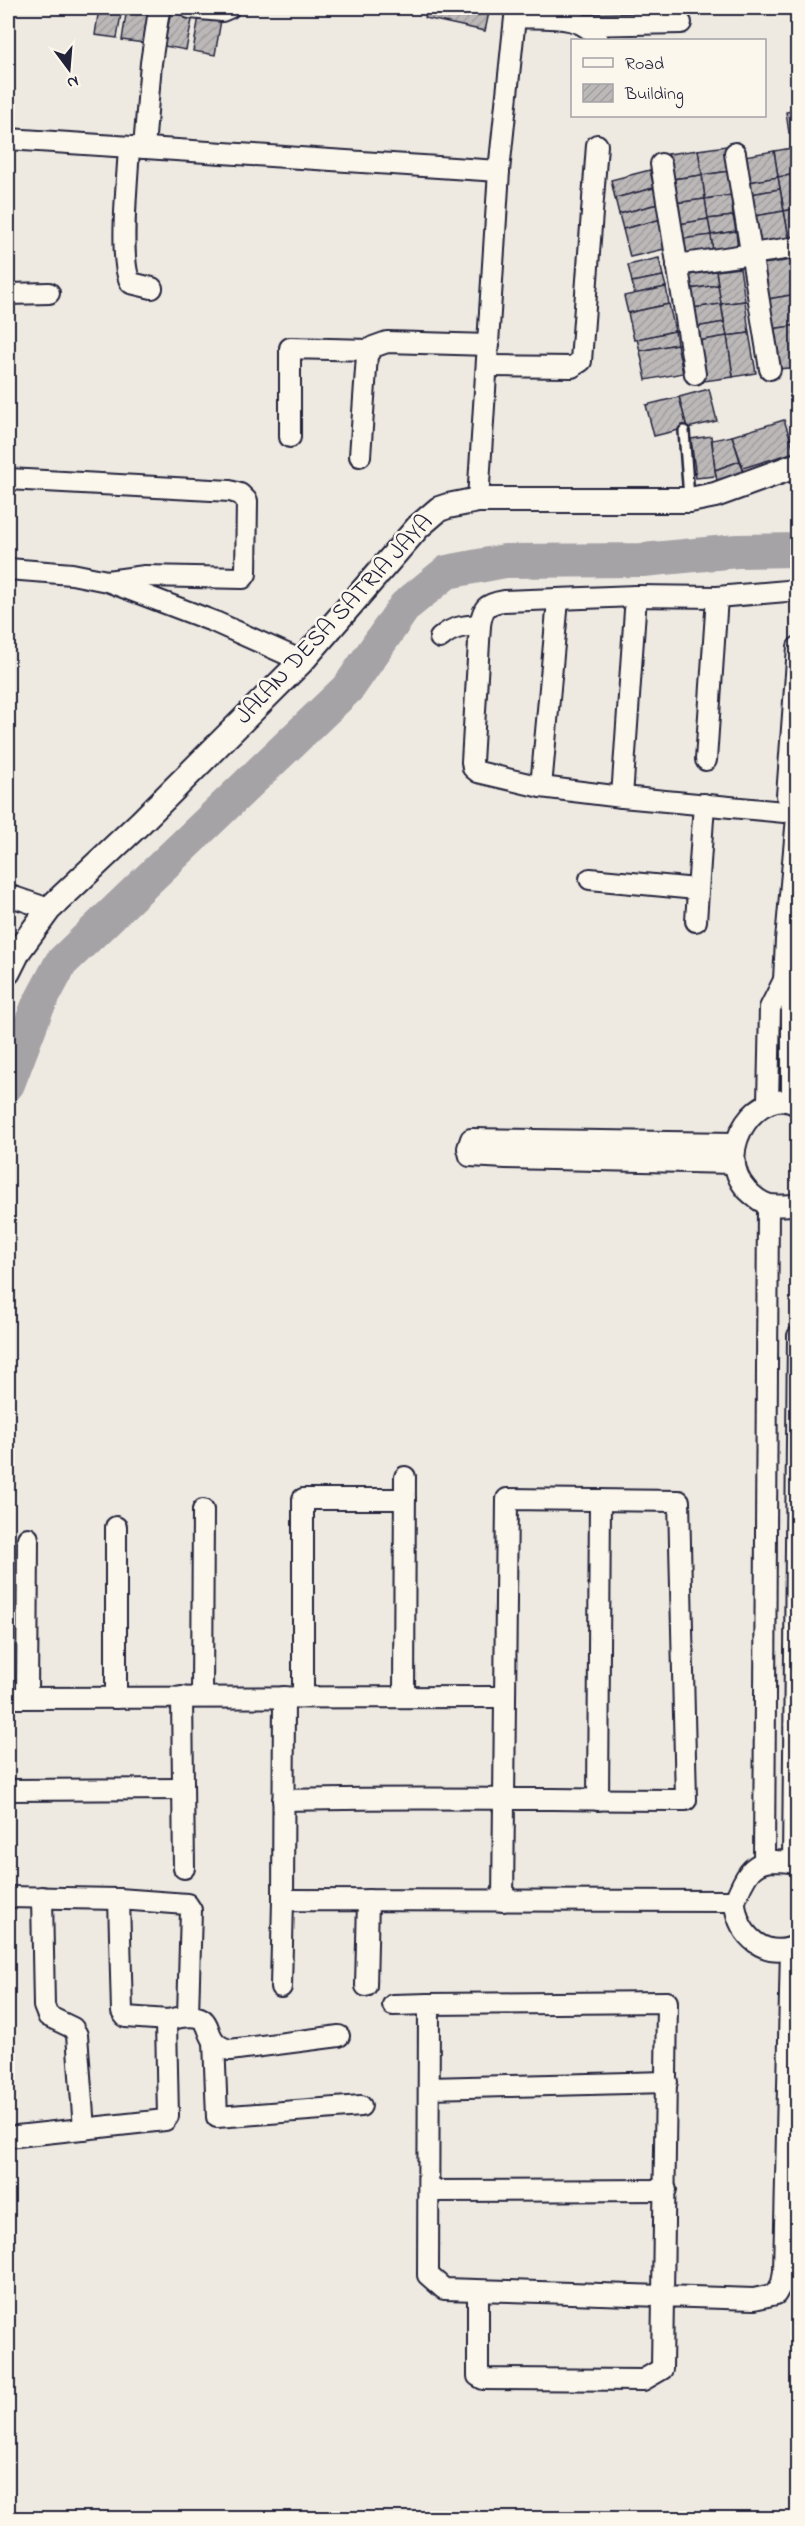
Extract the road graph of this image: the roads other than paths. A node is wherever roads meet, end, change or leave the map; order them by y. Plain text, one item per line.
1 (162, 8) edge
2 (190, 8) edge
3 (229, 8) edge
4 (516, 12) edge
5 (681, 23) dead end
6 (583, 25) junction
7 (597, 39) edge
8 (8, 140) edge
9 (597, 145) dead end
10 (136, 147) junction
11 (735, 153) dead end
12 (661, 164) dead end
13 (499, 171) junction
14 (798, 247) edge
15 (752, 254) junction
16 (677, 265) junction
17 (152, 288) dead end
18 (49, 293) dead end
19 (8, 294) edge
20 (489, 345) junction
21 (370, 350) junction
22 (487, 366) junction
23 (770, 369) dead end
24 (695, 374) dead end
25 (684, 431) dead end
26 (290, 437) dead end
27 (360, 456) dead end
28 (797, 470) edge
29 (8, 479) edge
30 (478, 500) junction
31 (690, 500) junction
32 (8, 569) edge
33 (107, 581) junction
34 (798, 590) edge
35 (636, 596) junction
36 (717, 597) junction
37 (558, 600) junction
38 (480, 625) junction
39 (440, 638) dead end
40 (798, 647) edge
41 (302, 661) junction
42 (706, 760) dead end
43 (542, 787) junction
44 (622, 797) junction
45 (704, 804) junction
46 (793, 807) edge
47 (590, 879) dead end
48 (696, 889) junction
49 (8, 895) edge
50 (49, 909) junction
51 (696, 921) dead end
52 (15, 943) edge
53 (8, 972) edge
54 (784, 980) junction
55 (768, 1102) junction
56 (795, 1104) edge
57 (734, 1153) junction
58 (768, 1205) junction
59 (798, 1205) edge
60 (798, 1336) edge
61 (405, 1477) dead end
62 (405, 1499) junction
63 (600, 1500) junction
64 (203, 1510) dead end
65 (116, 1527) dead end
66 (28, 1538) dead end
67 (182, 1697) junction
68 (202, 1697) junction
69 (293, 1697) junction
70 (404, 1697) junction
71 (504, 1697) junction
72 (17, 1698) edge
73 (116, 1698) junction
74 (183, 1789) junction
75 (8, 1790) edge
76 (504, 1798) junction
77 (283, 1800) junction
78 (598, 1800) junction
79 (764, 1861) junction
80 (795, 1864) edge
81 (184, 1868) dead end
82 (8, 1897) edge
83 (42, 1897) junction
84 (118, 1899) junction
85 (283, 1900) junction
86 (368, 1900) junction
87 (503, 1901) junction
88 (735, 1902) junction
89 (794, 1946) edge
90 (366, 1986) dead end
91 (281, 1987) dead end
92 (429, 2004) junction
93 (393, 2005) dead end
94 (188, 2015) junction
95 (168, 2020) junction
96 (339, 2036) dead end
97 (214, 2041) junction
98 (667, 2082) junction
99 (429, 2088) junction
100 (361, 2106) dead end
101 (84, 2129) junction
102 (8, 2137) edge
103 (666, 2190) junction
104 (429, 2191) junction
105 (478, 2291) junction
106 (665, 2296) junction

1 - 10 street
2 - 3 street
4 - 6 street
4 - 13 street
5 - 6 street
6 - 7 street
8 - 10 street
9 - 22 street
10 - 13 street
10 - 17 street
11 - 15 street
12 - 16 street
13 - 20 street
14 - 15 street
15 - 16 street
15 - 23 street
16 - 24 street
18 - 19 street
20 - 21 street
20 - 22 street
21 - 26 street
21 - 27 street
22 - 30 street
25 - 31 lane
28 - 31 street, JALAN DESA SATRIA JAYA
29 - 33 street
30 - 31 street, JALAN DESA SATRIA JAYA
30 - 41 street, JALAN DESA SATRIA JAYA
32 - 33 street
33 - 41 street
34 - 36 street
35 - 36 street
35 - 37 street
35 - 44 street
36 - 42 street
37 - 38 street
37 - 43 street
38 - 39 street
38 - 43 street
40 - 46 street
41 - 50 street, JALAN DESA SATRIA JAYA
43 - 44 street
44 - 45 street
45 - 46 street
45 - 48 street
46 - 54 street
47 - 48 street
48 - 51 street
49 - 50 street
50 - 52 street, JALAN DESA SATRIA JAYA
52 - 53 street, JALAN DESA SATRIA JAYA
54 - 55 street
54 - 56 street
55 - 56 street
55 - 57 street
57 - 57 street
57 - 58 street
58 - 59 street
58 - 79 street
60 - 80 street
61 - 62 street
62 - 69 street
62 - 70 street
63 - 71 street
63 - 78 street
63 - 78 street
64 - 68 street
65 - 73 street
66 - 72 street
67 - 68 street
67 - 73 street
67 - 74 street
68 - 69 street
69 - 70 street
69 - 77 street
70 - 71 street
71 - 76 street
72 - 73 street
74 - 75 street
74 - 81 street
76 - 77 street
76 - 78 street
76 - 87 street
77 - 85 street
79 - 80 street
79 - 88 street
82 - 83 street
83 - 84 street
83 - 101 street
84 - 94 street
84 - 95 street
85 - 86 street
85 - 91 street
86 - 87 street
86 - 90 street
87 - 88 street
88 - 89 street
89 - 106 street
92 - 93 street
92 - 98 street
92 - 99 street
94 - 95 street
94 - 97 street
95 - 101 street
96 - 97 street
97 - 100 street
98 - 99 street
98 - 103 street
99 - 104 street
101 - 102 street
103 - 104 street
103 - 106 street
104 - 105 street
105 - 106 street
105 - 106 street

